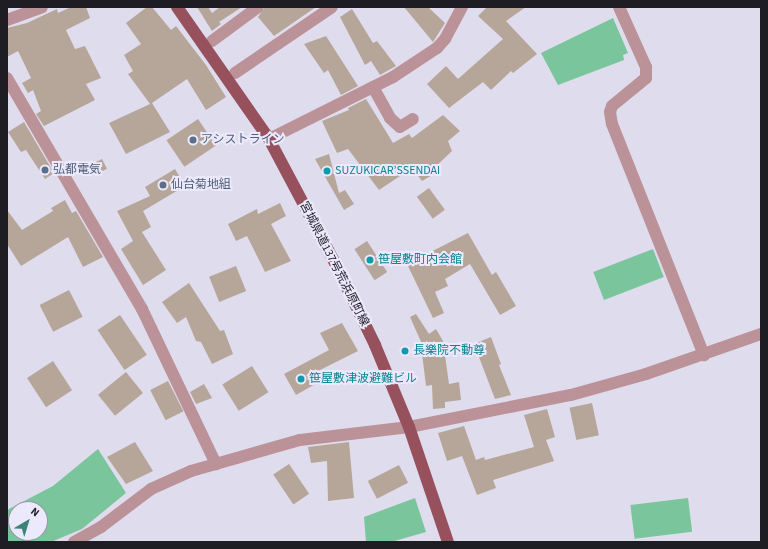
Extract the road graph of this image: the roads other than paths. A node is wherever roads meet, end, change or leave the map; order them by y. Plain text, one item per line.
1 (42, 7) edge
2 (177, 7) edge
3 (258, 7) edge
4 (332, 7) edge
5 (462, 7) edge
6 (619, 7) edge
7 (7, 20) edge
8 (212, 41) dead end
9 (235, 74) dead end
10 (7, 78) edge
11 (373, 87) junction
12 (413, 119) dead end
13 (269, 139) junction
14 (761, 334) edge
15 (704, 354) junction
16 (410, 427) junction
17 (216, 464) junction
18 (74, 542) edge
19 (448, 542) edge

1 - 7 street
2 - 13 main road, 宮城県道137号荒浜原町線
3 - 8 street
4 - 9 street
5 - 11 street
6 - 15 street
10 - 17 street
11 - 12 street
11 - 13 street
13 - 16 main road, 宮城県道137号荒浜原町線
14 - 15 street
15 - 16 street
16 - 17 street
16 - 19 main road, 宮城県道137号荒浜原町線
17 - 18 street

